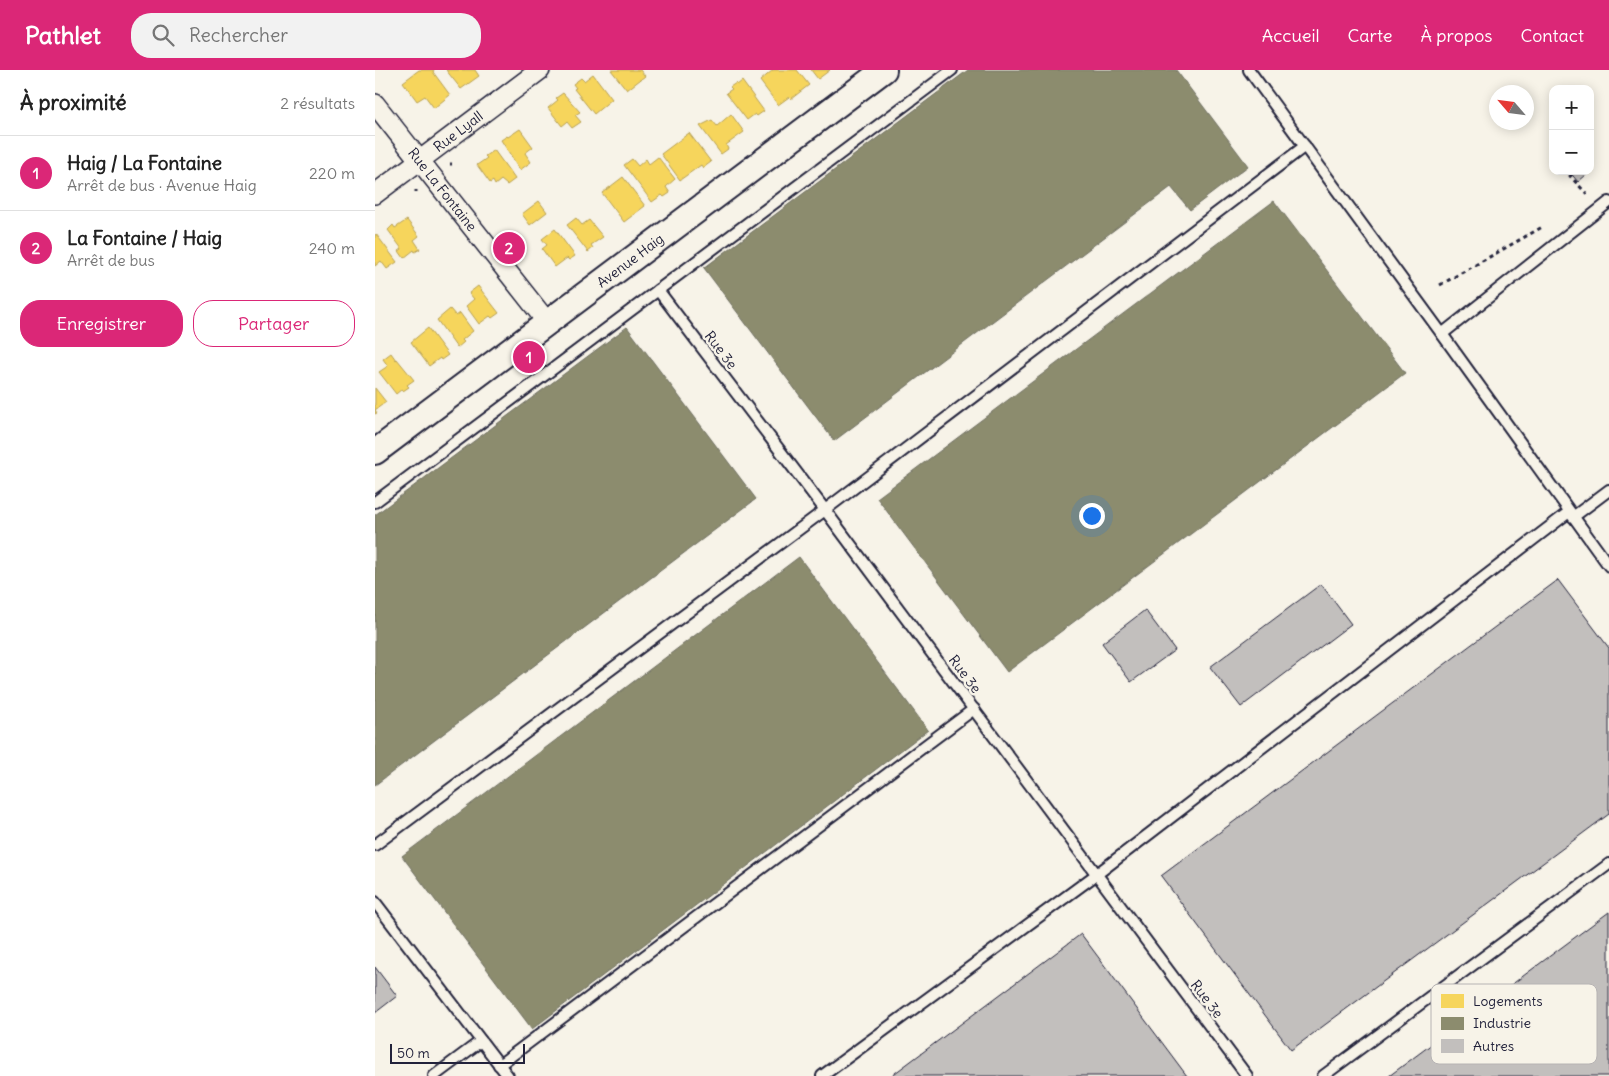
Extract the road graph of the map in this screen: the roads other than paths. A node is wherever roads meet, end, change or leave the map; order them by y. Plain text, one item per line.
1 (540, 70) edge
2 (884, 70) edge
3 (953, 70) edge
4 (1249, 70) edge
5 (375, 104) edge
6 (1305, 146) junction
7 (420, 160) junction
8 (375, 194) edge
9 (1609, 202) edge
10 (658, 290) junction
11 (547, 322) junction
12 (1442, 334) junction
13 (375, 452) edge
14 (1609, 490) edge
15 (375, 502) edge
16 (825, 510) junction
17 (1571, 515) junction
18 (1607, 559) edge
19 (975, 709) junction
20 (375, 845) edge
21 (1609, 864) edge
22 (1097, 874) junction
23 (375, 902) edge
24 (1447, 984) edge
25 (1431, 996) edge
26 (481, 1041) junction
27 (499, 1065) junction
28 (434, 1076) edge
29 (508, 1076) edge
30 (821, 1076) edge
31 (1247, 1076) edge
32 (1323, 1076) edge

1 - 7 street, Rue Lyall
2 - 11 street, Avenue Haig
3 - 10 lane
4 - 6 lane
5 - 7 street, Rue La Fontaine
6 - 12 lane
6 - 16 lane
7 - 8 street, Rue Lyall
7 - 11 street, Rue La Fontaine
9 - 12 lane
10 - 15 lane
10 - 16 lane, Rue 3e
11 - 13 street, Avenue Haig
12 - 17 lane
14 - 17 lane
16 - 19 lane, Rue 3e
16 - 20 lane
17 - 18 lane
17 - 22 lane
19 - 22 lane, Rue 3e
19 - 27 lane
21 - 24 lane
22 - 30 lane
22 - 31 lane, Rue 3e
23 - 26 lane
25 - 32 lane
26 - 27 lane
26 - 28 lane
27 - 29 lane

